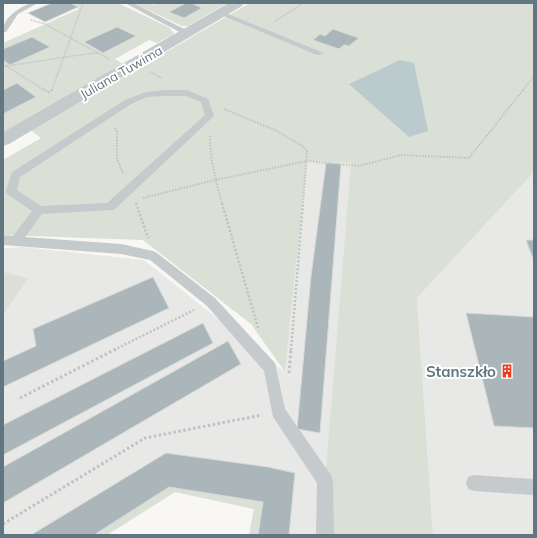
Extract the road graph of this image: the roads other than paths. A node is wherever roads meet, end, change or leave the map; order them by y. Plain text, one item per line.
1 (35, 3) edge
2 (128, 3) edge
3 (238, 3) edge
4 (221, 13) junction
5 (3, 30) edge
6 (188, 32) junction
7 (320, 53) dead end
8 (3, 140) edge
9 (39, 210) junction
10 (3, 240) edge
11 (16, 241) junction
12 (474, 483) dead end
13 (534, 487) edge
14 (325, 535) edge

1 - 5 lane
2 - 6 lane
3 - 4 street, Juliana Tuwima
4 - 6 street, Juliana Tuwima
4 - 7 lane
6 - 8 street, Juliana Tuwima
9 - 9 lane
9 - 11 lane
10 - 11 lane
11 - 14 lane
12 - 13 lane

